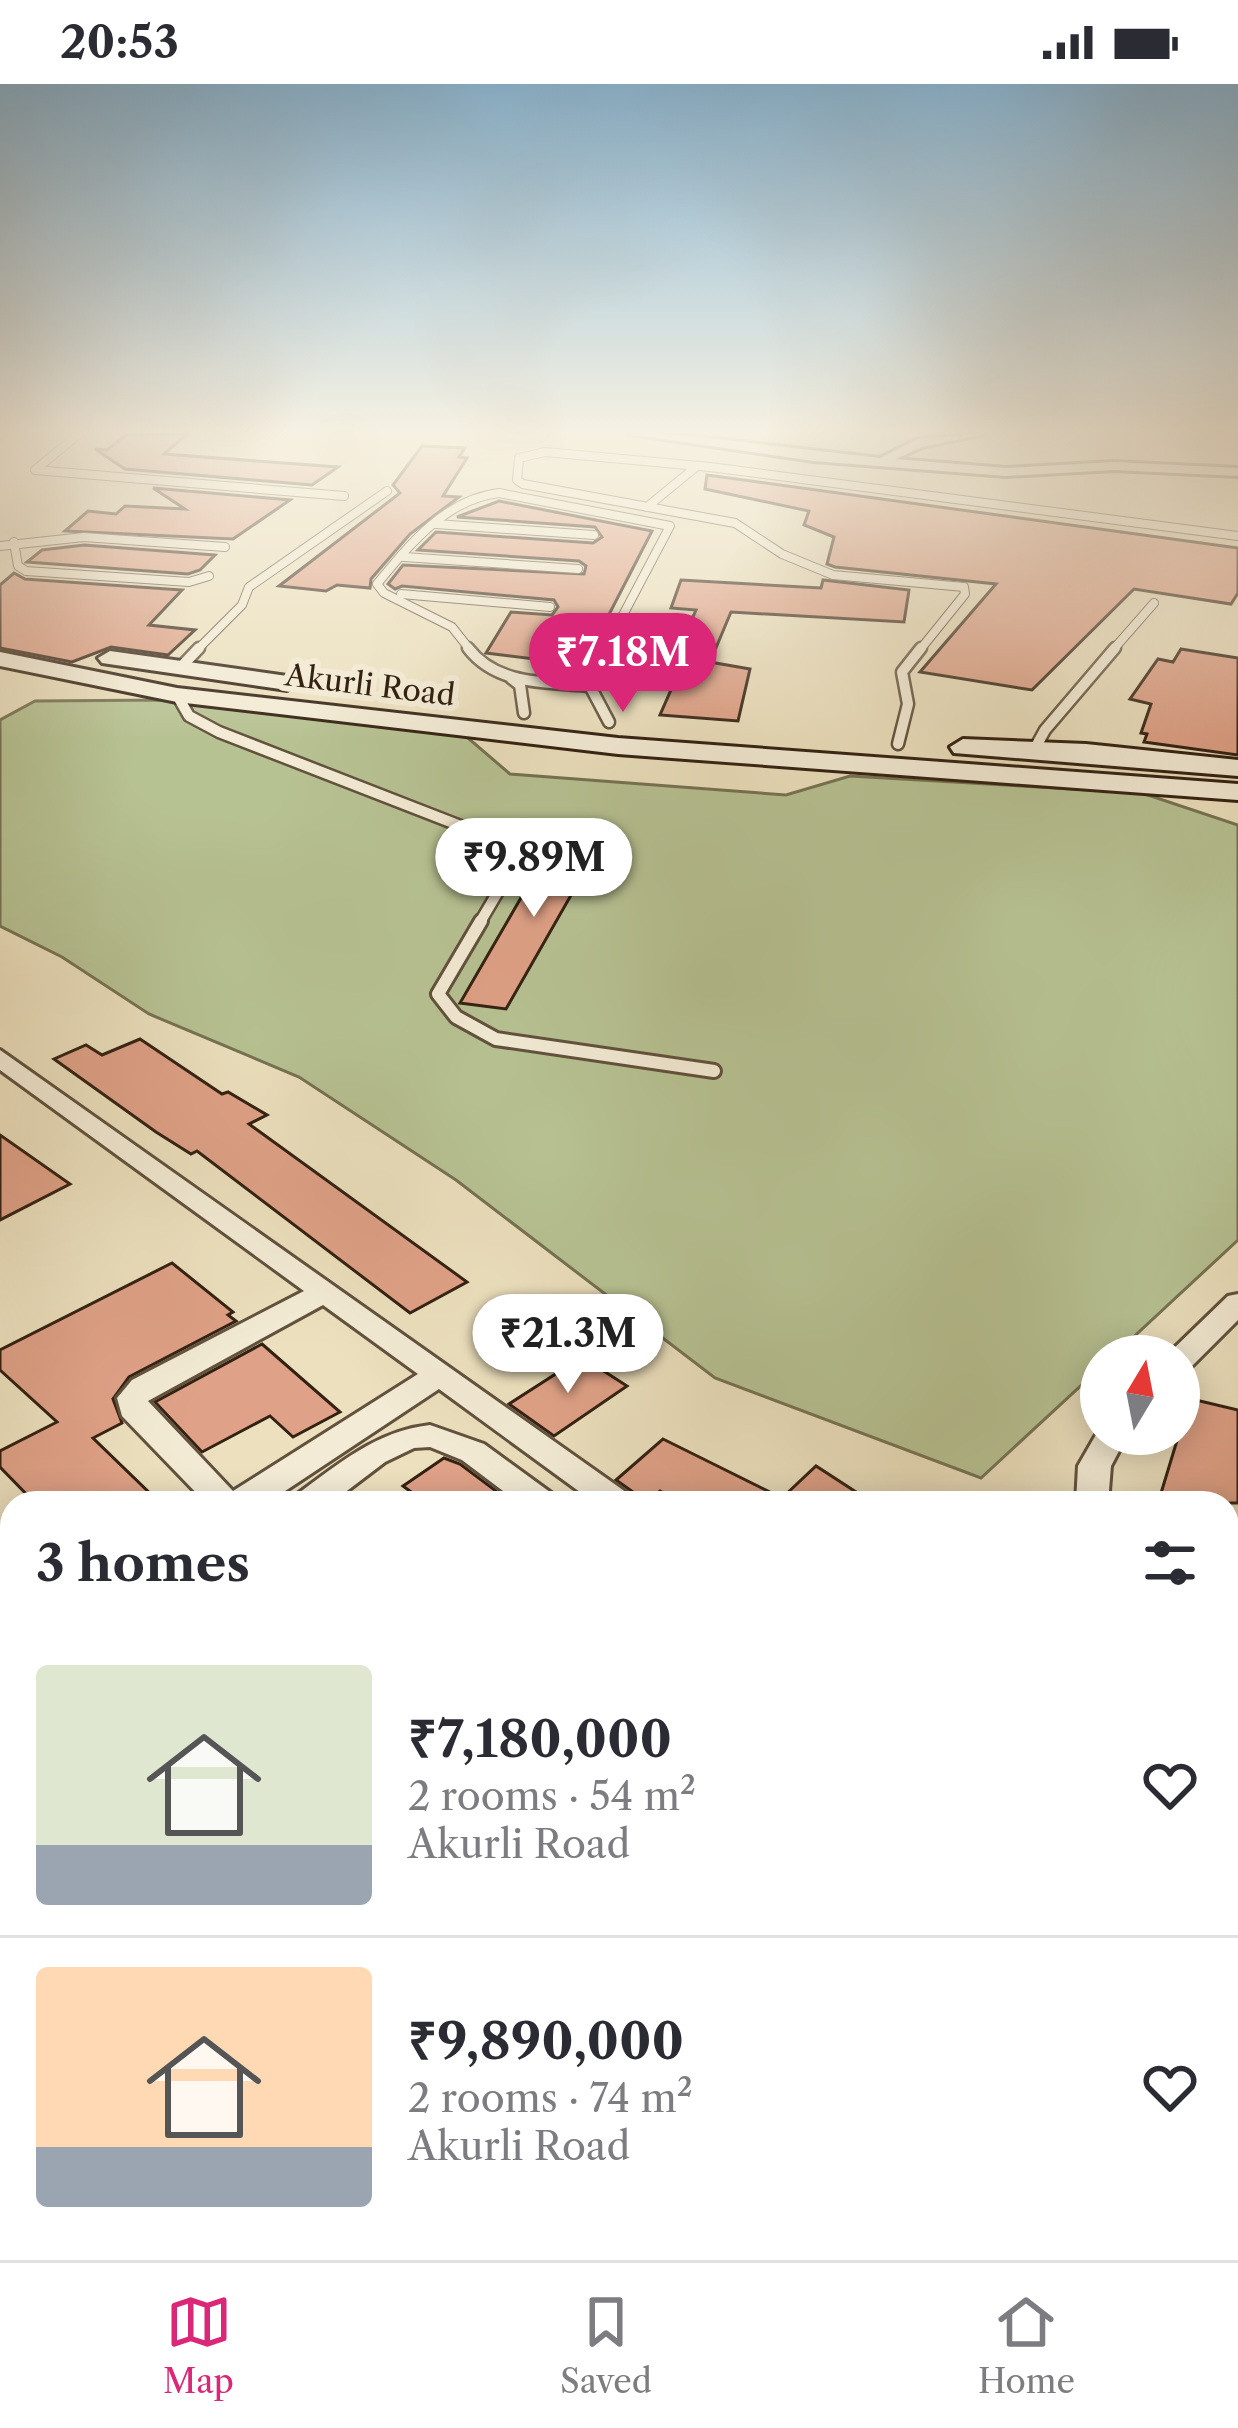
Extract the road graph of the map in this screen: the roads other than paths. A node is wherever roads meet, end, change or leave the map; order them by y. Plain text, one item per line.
1 (323, 536) edge
2 (425, 536) edge
3 (665, 536) edge
4 (756, 536) edge
5 (14, 542) junction
6 (0, 546) edge
7 (225, 547) dead end
8 (404, 557) junction
9 (578, 569) dead end
10 (209, 576) dead end
11 (384, 593) junction
12 (1154, 603) dead end
13 (550, 607) dead end
14 (0, 639) edge
15 (0, 659) edge
16 (511, 678) junction
17 (178, 682) junction
18 (590, 686) junction
19 (524, 713) junction
20 (609, 722) junction
21 (898, 744) junction
22 (1034, 750) junction
23 (1238, 768) edge
24 (1238, 792) edge
25 (0, 1058) edge
26 (714, 1071) dead end
27 (324, 1293) junction
28 (1238, 1303) edge
29 (1200, 1340) edge
30 (438, 1375) junction
31 (1099, 1455) edge
32 (214, 1491) edge
33 (262, 1491) edge
34 (325, 1491) edge
35 (524, 1491) edge
36 (587, 1491) edge
37 (1090, 1491) edge

1 - 17 lane
2 - 8 lane
3 - 18 lane
4 - 21 lane
5 - 6 lane
5 - 7 lane
5 - 10 lane
8 - 9 lane
8 - 11 lane
11 - 13 lane
11 - 16 lane
12 - 22 lane
14 - 17 street, Akurli Road
15 - 17 street, Akurli Road
16 - 18 lane
16 - 19 lane
17 - 19 street, Akurli Road
17 - 24 street, Akurli Road
17 - 26 lane
18 - 20 lane
19 - 20 street, Akurli Road
20 - 21 street, Akurli Road
21 - 22 street, Akurli Road
22 - 23 street, Akurli Road
25 - 27 street
27 - 30 street
27 - 32 street
28 - 29 street
30 - 33 street
30 - 36 street
31 - 37 street
34 - 35 street

